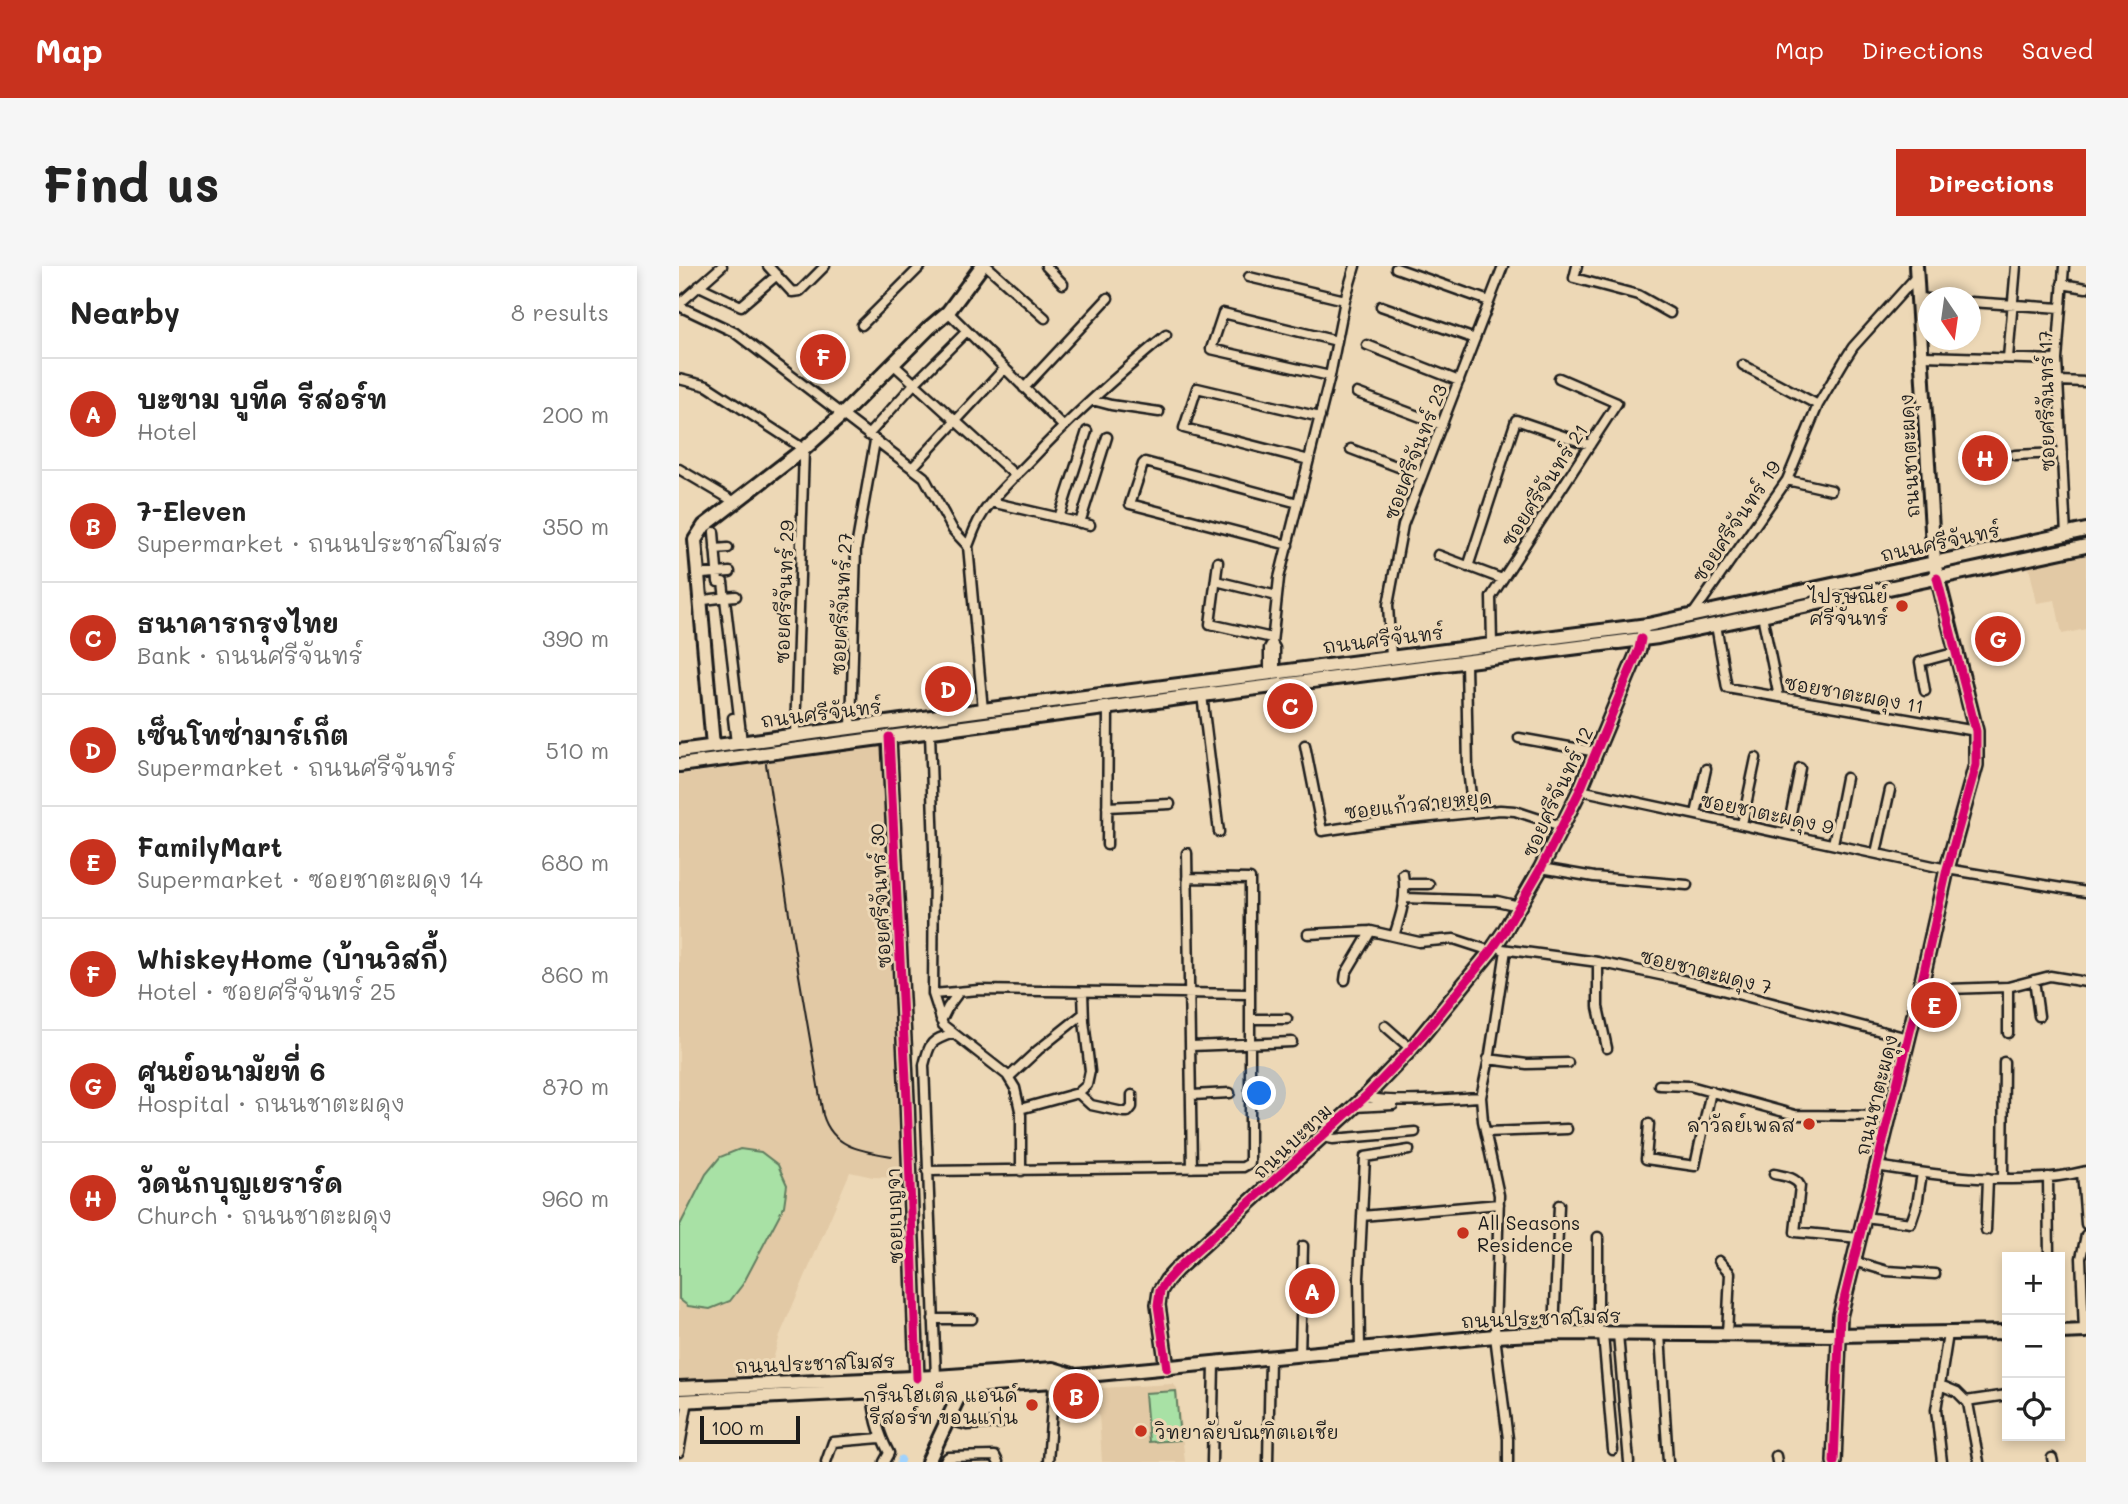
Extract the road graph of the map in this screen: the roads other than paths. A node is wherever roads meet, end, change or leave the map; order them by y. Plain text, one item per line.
1 (722, 266) edge
2 (768, 266) edge
3 (921, 266) edge
4 (985, 266) edge
5 (1046, 266) edge
6 (1355, 266) edge
7 (1503, 266) edge
8 (1577, 266) edge
9 (2017, 266) edge
10 (2064, 266) edge
11 (822, 267) edge
12 (1396, 268) dead end
13 (1916, 271) edge
14 (777, 275) junction
15 (1249, 276) dead end
16 (1063, 284) dead end
17 (2062, 284) junction
18 (699, 286) junction
19 (2086, 288) edge
20 (1108, 298) dead end
21 (1345, 300) junction
22 (1489, 301) junction
23 (1981, 302) edge
24 (2013, 304) junction
25 (679, 305) edge
26 (1381, 306) dead end
27 (2060, 308) junction
28 (948, 312) junction
29 (1671, 313) dead end
30 (1045, 318) dead end
31 (862, 324) dead end
32 (967, 331) junction
33 (1166, 335) dead end
34 (1475, 340) junction
35 (1337, 341) junction
36 (1367, 345) dead end
37 (1923, 350) edge
38 (1923, 356) junction
39 (2008, 358) junction
40 (2057, 360) junction
41 (893, 363) junction
42 (1743, 365) dead end
43 (1005, 368) junction
44 (1330, 376) junction
45 (1559, 378) dead end
46 (679, 379) edge
47 (1459, 381) junction
48 (2057, 381) junction
49 (2086, 382) edge
50 (915, 383) junction
51 (1024, 388) junction
52 (1357, 393) dead end
53 (1092, 400) junction
54 (1818, 405) junction
55 (1159, 412) dead end
56 (843, 414) junction
57 (1320, 417) junction
58 (955, 420) junction
59 (1442, 425) junction
60 (1063, 426) junction
61 (1087, 431) dead end
62 (1107, 437) dead end
63 (871, 438) junction
64 (1590, 445) junction
65 (804, 449) junction
66 (1351, 449) dead end
67 (2062, 453) junction
68 (2015, 455) dead end
69 (1309, 460) junction
70 (912, 468) junction
71 (679, 469) edge
72 (1016, 476) junction
73 (1422, 476) junction
74 (1787, 480) junction
75 (1831, 491) dead end
76 (735, 502) junction
77 (992, 502) junction
78 (1298, 503) junction
79 (1059, 518) junction
80 (1080, 523) junction
81 (1090, 526) dead end
82 (2086, 530) edge
83 (714, 532) dead end
84 (2066, 535) junction
85 (1288, 545) junction
86 (2016, 545) junction
87 (968, 546) junction
88 (2086, 546) edge
89 (728, 548) dead end
90 (715, 549) junction
91 (1438, 555) dead end
92 (2019, 560) junction
93 (1218, 562) dead end
94 (1934, 563) junction
95 (1468, 567) junction
96 (730, 572) dead end
97 (717, 573) junction
98 (702, 574) dead end
99 (1937, 578) junction
100 (1502, 579) junction
101 (1216, 581) junction
102 (719, 587) dead end
103 (736, 596) dead end
104 (1277, 596) junction
105 (722, 598) junction
106 (704, 600) dead end
107 (1693, 614) junction
108 (1762, 615) junction
109 (1643, 625) junction
110 (1716, 625) junction
111 (1641, 639) junction
112 (1272, 641) junction
113 (1492, 645) junction
114 (1957, 652) junction
115 (1391, 657) junction
116 (1466, 662) junction
117 (1272, 672) junction
118 (1925, 691) dead end
119 (1202, 695) junction
120 (1779, 697) junction
121 (1108, 708) junction
122 (983, 710) junction
123 (929, 718) junction
124 (851, 728) junction
125 (1976, 731) junction
126 (930, 733) junction
127 (795, 735) junction
128 (889, 737) junction
129 (1520, 738) dead end
130 (739, 743) junction
131 (1305, 745) dead end
132 (713, 746) junction
133 (679, 751) edge
134 (1597, 751) junction
135 (1756, 758) dead end
136 (679, 765) edge
137 (1800, 768) dead end
138 (1706, 769) dead end
139 (1846, 778) dead end
140 (1580, 790) junction
141 (1890, 790) dead end
142 (1170, 804) dead end
143 (1107, 807) junction
144 (1473, 813) junction
145 (1696, 814) junction
146 (1742, 824) junction
147 (1561, 826) junction
148 (1219, 832) dead end
149 (1787, 833) junction
150 (1833, 844) junction
151 (1107, 845) dead end
152 (1187, 853) dead end
153 (1876, 853) junction
154 (1541, 868) junction
155 (1947, 869) junction
156 (1403, 874) dead end
157 (1187, 878) junction
158 (1405, 884) junction
159 (1429, 884) dead end
160 (1688, 885) dead end
161 (2086, 892) edge
162 (1404, 898) junction
163 (1519, 906) junction
164 (1371, 931) junction
165 (1308, 934) dead end
166 (1394, 936) junction
167 (1497, 950) junction
168 (1598, 962) junction
169 (1345, 979) dead end
170 (2034, 981) junction
171 (2086, 982) edge
172 (2008, 987) junction
173 (1918, 990) junction
174 (959, 992) junction
175 (1083, 992) junction
176 (933, 993) junction
177 (1189, 993) junction
178 (1249, 995) junction
179 (1083, 1014) junction
180 (2039, 1016) dead end
181 (1250, 1018) junction
182 (1287, 1019) dead end
183 (941, 1021) junction
184 (1385, 1026) dead end
185 (953, 1032) junction
186 (2008, 1033) dead end
187 (1908, 1038) junction
188 (1291, 1042) dead end
189 (1250, 1044) junction
190 (1191, 1046) junction
191 (1608, 1048) dead end
192 (1411, 1049) junction
193 (905, 1053) joint
194 (1488, 1059) junction
195 (2004, 1062) dead end
196 (1568, 1063) dead end
197 (1009, 1077) junction
198 (1659, 1085) dead end
199 (1711, 1091) junction
200 (1077, 1093) junction
201 (1230, 1093) dead end
202 (1132, 1095) dead end
203 (1192, 1095) junction
204 (1366, 1096) junction
205 (1481, 1097) junction
206 (1404, 1105) dead end
207 (1355, 1107) junction
208 (1020, 1109) junction
209 (1888, 1116) junction
210 (1649, 1124) dead end
211 (1567, 1129) dead end
212 (1415, 1132) dead end
213 (1486, 1132) junction
214 (1323, 1137) junction
215 (1409, 1150) dead end
216 (1876, 1166) junction
217 (1192, 1168) junction
218 (927, 1171) junction
219 (1021, 1171) junction
220 (2084, 1171) edge
221 (1922, 1173) junction
222 (1774, 1174) dead end
223 (2048, 1177) junction
224 (1988, 1178) junction
225 (2003, 1178) junction
226 (1499, 1204) junction
227 (1559, 1205) dead end
228 (1362, 1216) junction
229 (1864, 1217) junction
230 (2086, 1224) edge
231 (1986, 1230) dead end
232 (2086, 1235) edge
233 (1598, 1237) dead end
234 (1859, 1238) junction
235 (1303, 1246) dead end
236 (2049, 1252) edge
237 (1719, 1261) dead end
238 (1853, 1261) junction
239 (1935, 1275) dead end
240 (2084, 1281) edge
241 (933, 1319) junction
242 (972, 1319) dead end
243 (2085, 1331) edge
244 (2002, 1332) edge
245 (2065, 1332) edge
246 (1554, 1333) junction
247 (1601, 1334) junction
248 (1618, 1334) junction
249 (1660, 1334) junction
250 (1948, 1334) junction
251 (1727, 1335) junction
252 (1838, 1335) junction
253 (1495, 1336) junction
254 (1360, 1350) junction
255 (1300, 1356) junction
256 (1270, 1358) junction
257 (1214, 1363) junction
258 (1167, 1368) junction
259 (1077, 1376) junction
260 (936, 1377) junction
261 (917, 1378) junction
262 (1054, 1381) junction
263 (1940, 1385) junction
264 (963, 1387) junction
265 (679, 1388) edge
266 (872, 1392) junction
267 (2002, 1396) edge
268 (684, 1401) edge
269 (1966, 1401) junction
270 (948, 1420) junction
271 (1000, 1423) dead end
272 (880, 1438) junction
273 (1613, 1450) dead end
274 (679, 1452) edge
275 (826, 1462) edge
276 (884, 1462) edge
277 (928, 1462) edge
278 (944, 1462) edge
279 (998, 1462) edge
280 (1048, 1462) edge
281 (1212, 1462) edge
282 (1268, 1462) edge
283 (1508, 1462) edge
284 (1629, 1462) edge
285 (1668, 1462) edge
286 (1835, 1462) edge
287 (1942, 1462) edge
288 (1979, 1462) edge

1 - 18 street
2 - 14 street
3 - 31 street
4 - 28 main road
4 - 30 street
5 - 16 street
6 - 21 street
7 - 22 street, ซอยศรีจันทร์ 23
8 - 29 street
9 - 24 street
10 - 17 street, ซอยศรีจันทร์ 17
11 - 14 street
12 - 22 street
13 - 54 street, ซอยศรีจันทร์ 19
14 - 18 street
15 - 21 street
17 - 19 street
17 - 27 street, ซอยศรีจันทร์ 17
18 - 25 street
20 - 51 street
21 - 35 street
22 - 34 street, ซอยศรีจันทร์ 23
23 - 24 street
24 - 27 street
24 - 39 street
25 - 56 street
26 - 34 street
27 - 40 street, ซอยศรีจันทร์ 17
28 - 32 street
28 - 41 main road
32 - 43 street
32 - 50 street
33 - 53 street
34 - 47 street, ซอยศรีจันทร์ 23
35 - 44 street
35 - 44 street
36 - 47 street
37 - 38 main road, ถนนชาตะผดุง
38 - 39 street
38 - 94 main road, ถนนชาตะผดุง
39 - 40 street
40 - 48 street, ซอยศรีจันทร์ 17
41 - 50 street
41 - 56 main road
42 - 54 street
43 - 51 street
43 - 58 street
44 - 57 street
45 - 64 street, ซอยศรีจันทร์ 21
46 - 65 street
47 - 59 street, ซอยศรีจันทร์ 23
48 - 49 street
48 - 67 street, ซอยศรีจันทร์ 17
50 - 58 street
50 - 63 street
51 - 60 street
52 - 59 street
53 - 55 street
53 - 60 street
54 - 74 street, ซอยศรีจันทร์ 19
56 - 63 street
56 - 65 main road
57 - 69 street
57 - 69 street
58 - 70 street
58 - 72 street
59 - 73 street, ซอยศรีจันทร์ 23
60 - 72 street
61 - 79 street
62 - 80 street
63 - 70 street
63 - 124 street, ซอยศรีจันทร์ 27
64 - 95 street
64 - 100 street, ซอยศรีจันทร์ 21
65 - 76 main road
65 - 127 street, ซอยศรีจันทร์ 29
66 - 73 street
67 - 68 street
67 - 84 street, ซอยศรีจันทร์ 17
69 - 78 street
70 - 87 street
71 - 76 street
72 - 77 street
73 - 115 street, ซอยศรีจันทร์ 23
74 - 75 street
74 - 107 street, ซอยศรีจันทร์ 19
76 - 132 main road
77 - 79 street
77 - 87 street
78 - 85 street
78 - 85 street
79 - 80 street
80 - 81 street
82 - 84 main road, ถนนศรีจันทร์
83 - 90 street
84 - 86 main road, ถนนศรีจันทร์
85 - 104 street
86 - 92 main road
86 - 94 main road, ถนนศรีจันทร์
87 - 122 street
88 - 92 main road, ถนนศรีจันทร์
89 - 90 street
90 - 97 street
91 - 95 street
92 - 99 main road, ถนนศรีจันทร์
93 - 101 street
94 - 99 main road, ถนนชาตะผดุง
94 - 107 main road, ถนนศรีจันทร์
95 - 100 street
96 - 97 street
97 - 98 street
97 - 105 street
99 - 108 main road, ถนนศรีจันทร์
99 - 114 main road, ถนนชาตะผดุง
100 - 113 street, ซอยศรีจันทร์ 21
101 - 104 street
101 - 112 street
102 - 105 street
103 - 105 street
104 - 112 street
105 - 106 street
105 - 130 street
107 - 109 main road, ถนนศรีจันทร์
108 - 110 main road, ถนนศรีจันทร์
108 - 120 street
109 - 111 main road, ซอยศรีจันทร์ 12
109 - 113 main road, ถนนศรีจันทร์
110 - 111 main road, ถนนศรีจันทร์
110 - 120 street, ซอยชาตะผดุง 11
111 - 116 main road, ถนนศรีจันทร์
111 - 134 main road, ซอยศรีจันทร์ 12
112 - 117 street
113 - 115 main road, ถนนศรีจันทร์
114 - 118 street
114 - 125 main road, ถนนชาตะผดุง
115 - 117 main road, ถนนศรีจันทร์
116 - 119 main road, ถนนศรีจันทร์
116 - 144 street
117 - 122 main road, ถนนศรีจันทร์
119 - 121 main road, ถนนศรีจันทร์
119 - 148 street
120 - 125 street, ซอยชาตะผดุง 11
121 - 126 main road, ถนนศรีจันทร์
121 - 143 street
122 - 123 main road, ถนนศรีจันทร์
123 - 124 main road, ถนนศรีจันทร์
123 - 126 main road
124 - 127 main road, ถนนศรีจันทร์
125 - 155 main road, ถนนชาตะผดุง
126 - 128 main road, ถนนศรีจันทร์
126 - 176 street
127 - 130 main road, ถนนศรีจันทร์
128 - 136 main road, ถนนศรีจันทร์
128 - 193 main road, ซอยศรีจันทร์ 30
129 - 134 street
130 - 132 main road, ถนนศรีจันทร์
131 - 144 street, ซอยแก้วสายหยุด
132 - 133 main road, ถนนศรีจันทร์
134 - 140 main road, ซอยศรีจันทร์ 12
135 - 146 street
137 - 149 street
138 - 145 street
139 - 150 street
140 - 145 street, ซอยชาตะผดุง 9
140 - 147 main road, ซอยศรีจันทร์ 12
141 - 153 street
142 - 143 street
143 - 151 street
144 - 147 street, ซอยแก้วสายหยุด
145 - 146 street, ซอยชาตะผดุง 9
146 - 149 street, ซอยชาตะผดุง 9
147 - 154 main road, ซอยศรีจันทร์ 12
149 - 150 street, ซอยชาตะผดุง 9
150 - 153 street, ซอยชาตะผดุง 9
152 - 157 street
153 - 155 street, ซอยชาตะผดุง 9
154 - 160 street
154 - 163 main road, ซอยศรีจันทร์ 12
155 - 161 street, ซอยชาตะผดุง 9
155 - 173 main road, ถนนชาตะผดุง
156 - 158 street
157 - 177 street
157 - 178 street
158 - 159 street
158 - 162 street
162 - 163 street
162 - 166 street
163 - 167 main road, ซอยศรีจันทร์ 12
164 - 165 street, ซอยชาตะผดุง 7
164 - 166 street, ซอยชาตะผดุง 7
164 - 169 street
166 - 167 street, ซอยชาตะผดุง 7
167 - 168 street, ซอยชาตะผดุง 7
167 - 192 main road, ถนนบะขาม
167 - 194 street
168 - 187 street, ซอยชาตะผดุง 7
168 - 191 street
170 - 171 street
170 - 172 street
170 - 180 street
172 - 173 street
172 - 186 street
173 - 187 main road, ถนนชาตะผดุง
174 - 175 street
174 - 176 street
174 - 183 street
175 - 177 street
175 - 179 street
176 - 183 street
177 - 178 street
177 - 190 street
178 - 181 street
179 - 197 street
179 - 200 street
181 - 182 street
181 - 189 street
183 - 185 street
184 - 192 street
185 - 197 street
185 - 218 street
187 - 209 main road, ถนนชาตะผดุง
188 - 189 street
189 - 190 street
189 - 217 street
190 - 203 street
192 - 204 main road, ถนนบะขาม
193 - 261 main road, ซอยเบญจา
194 - 196 street
194 - 205 street
195 - 225 street
197 - 208 street
198 - 199 street
199 - 209 street
199 - 210 street
200 - 202 street
200 - 208 street
201 - 203 street
203 - 217 street
204 - 205 street
204 - 207 main road, ถนนบะขาม
205 - 213 street
206 - 207 street
207 - 214 main road, ถนนบะขาม
208 - 219 street
209 - 216 main road, ถนนชาตะผดุง
211 - 213 street
212 - 214 street
213 - 226 street
214 - 258 main road, ถนนบะขาม
215 - 228 street
216 - 221 street
216 - 229 main road, ถนนชาตะผดุง
217 - 219 street
218 - 219 street
218 - 241 street
220 - 223 street
220 - 230 street
221 - 224 street
221 - 229 street
222 - 234 street
223 - 225 street
223 - 236 street
224 - 225 street
224 - 231 street
226 - 228 street
226 - 253 street
227 - 246 street
228 - 254 street
229 - 234 main road, ถนนชาตะผดุง
232 - 240 street
233 - 247 street
234 - 238 main road, ถนนชาตะผดุง
235 - 255 street
237 - 251 street
238 - 239 street
238 - 252 main road, ถนนชาตะผดุง
240 - 243 street
241 - 242 street
241 - 260 street
243 - 245 main road
244 - 250 main road, ถนนประชาสโมสร
246 - 247 main road, ถนนประชาสโมสร
246 - 253 main road, ถนนประชาสโมสร
247 - 248 main road, ถนนประชาสโมสร
247 - 273 street
248 - 249 main road, ถนนประชาสโมสร
248 - 284 street
249 - 251 main road, ถนนประชาสโมสร
249 - 285 street
250 - 252 main road, ถนนประชาสโมสร
250 - 263 street
251 - 252 main road, ถนนประชาสโมสร
252 - 286 main road, ถนนชาตะผดุง
253 - 254 main road, ถนนประชาสโมสร
253 - 283 street
254 - 255 main road, ถนนประชาสโมสร
255 - 256 main road, ถนนประชาสโมสร
256 - 257 main road, ถนนประชาสโมสร
256 - 282 street
257 - 258 main road, ถนนประชาสโมสร
257 - 281 street
258 - 259 main road, ถนนประชาสโมสร
259 - 260 main road, ถนนประชาสโมสร
259 - 262 main road, ถนนประชาสโมสร
260 - 261 main road, ถนนประชาสโมสร
261 - 265 main road, ถนนประชาสโมสร
262 - 264 main road, ถนนประชาสโมสร
262 - 280 street
263 - 269 street
263 - 287 street
264 - 266 main road, ถนนประชาสโมสร
264 - 270 main road
266 - 268 main road, ถนนประชาสโมสร
266 - 272 street
267 - 269 street
268 - 274 street
269 - 288 street
270 - 271 street
270 - 277 main road
272 - 275 street
272 - 276 street
278 - 279 street

